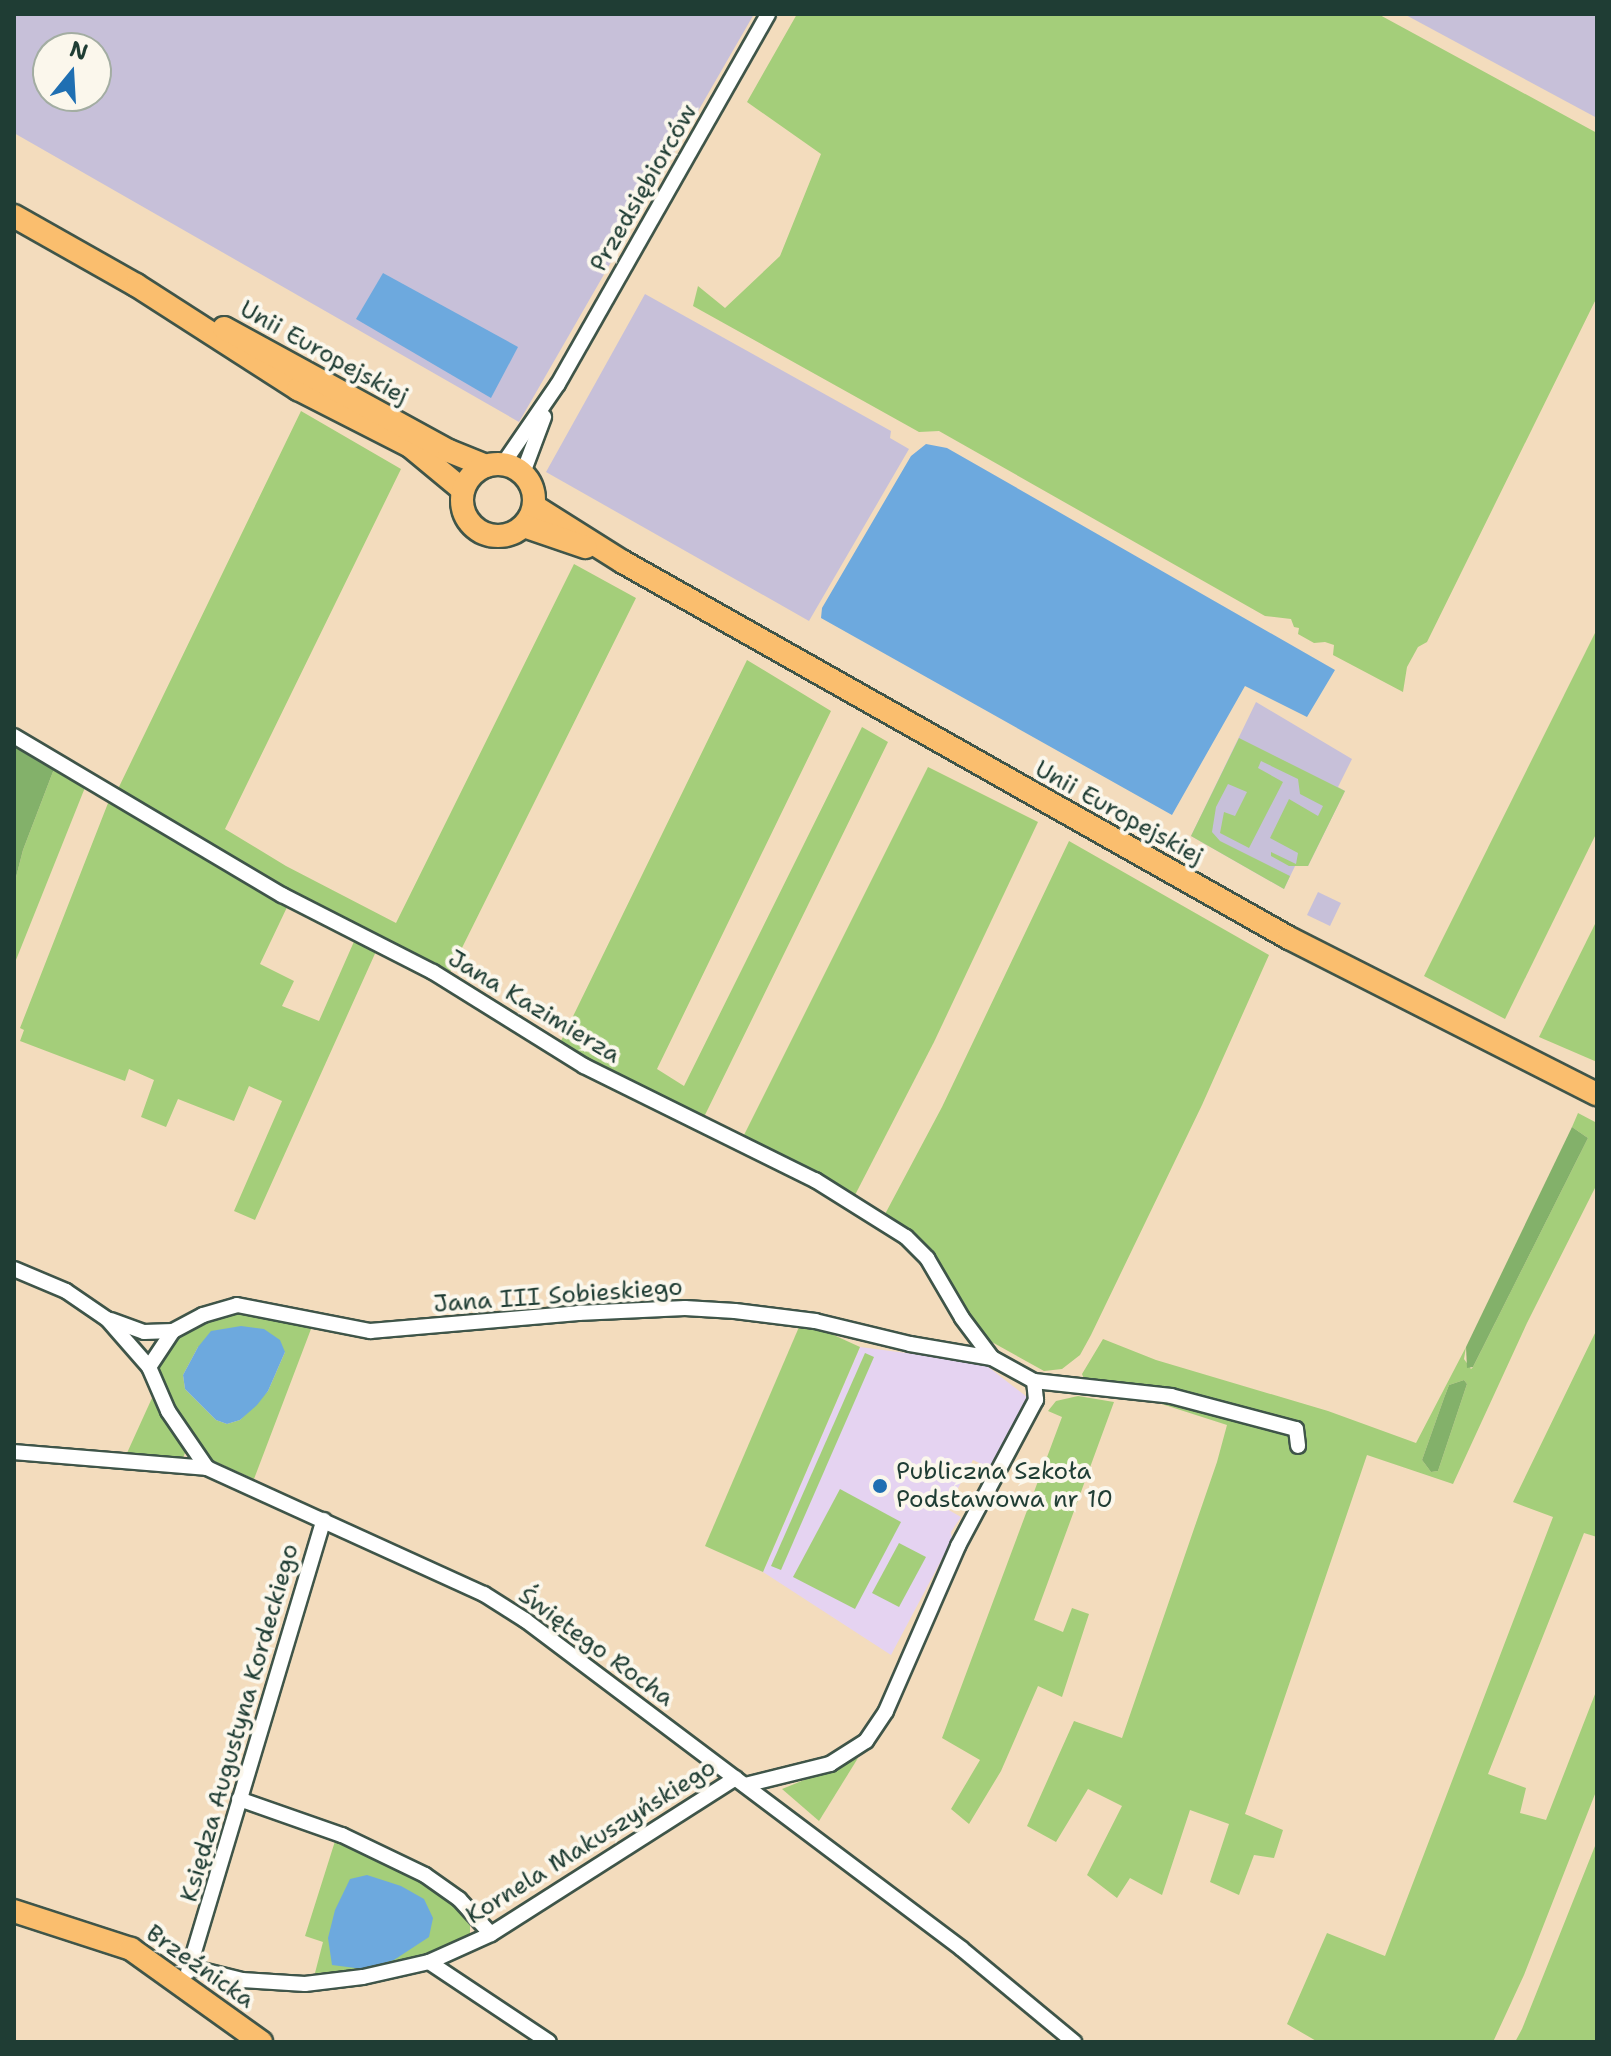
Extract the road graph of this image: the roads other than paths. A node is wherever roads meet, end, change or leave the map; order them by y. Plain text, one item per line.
1 (768, 14) edge
2 (14, 216) edge
3 (136, 285) junction
4 (558, 384) junction
5 (504, 468) junction
6 (463, 490) junction
7 (534, 506) junction
8 (524, 526) junction
9 (623, 562) junction
10 (14, 736) edge
11 (1597, 1094) edge
12 (14, 1269) edge
13 (107, 1319) junction
14 (173, 1331) junction
15 (992, 1358) junction
16 (149, 1367) junction
17 (1034, 1381) junction
18 (1298, 1446) dead end
19 (14, 1452) edge
20 (207, 1468) junction
21 (324, 1520) junction
22 (740, 1781) junction
23 (239, 1799) junction
24 (14, 1911) edge
25 (491, 1934) junction
26 (429, 1962) junction
27 (186, 1975) junction
28 (261, 2042) edge
29 (549, 2042) edge
30 (1074, 2042) edge

1 - 4 street, Przedsiębiorców
2 - 3 main road, Unii Europejskiej
3 - 5 main road, Unii Europejskiej
3 - 6 main road, Unii Europejskiej
4 - 5 street, Przedsiębiorców
4 - 5 street, Przedsiębiorców
5 - 6 main road
5 - 7 main road
6 - 8 main road
7 - 8 main road
7 - 9 main road, Unii Europejskiej
8 - 9 main road, Unii Europejskiej
9 - 11 main road, Unii Europejskiej
10 - 15 street, Jana Kazimierza
12 - 13 street
13 - 14 street
13 - 16 street
14 - 15 street, Jana III Sobieskiego
14 - 16 street, Jana III Sobieskiego
15 - 17 street, Jana III Sobieskiego
16 - 20 street
17 - 18 street
17 - 22 street, Kornela Makuszyńskiego
19 - 20 street, Świętego Rocha
20 - 21 street, Świętego Rocha
21 - 22 street, Świętego Rocha
21 - 23 street, Księdza Augustyna Kordeckiego
22 - 25 street, Kornela Makuszyńskiego
22 - 30 street, Świętego Rocha
23 - 25 street
23 - 27 street, Księdza Augustyna Kordeckiego
24 - 27 main road, Brzeźnicka
25 - 26 street, Kornela Makuszyńskiego
26 - 27 street, Kornela Makuszyńskiego
26 - 29 street
27 - 28 main road, Brzeźnicka

